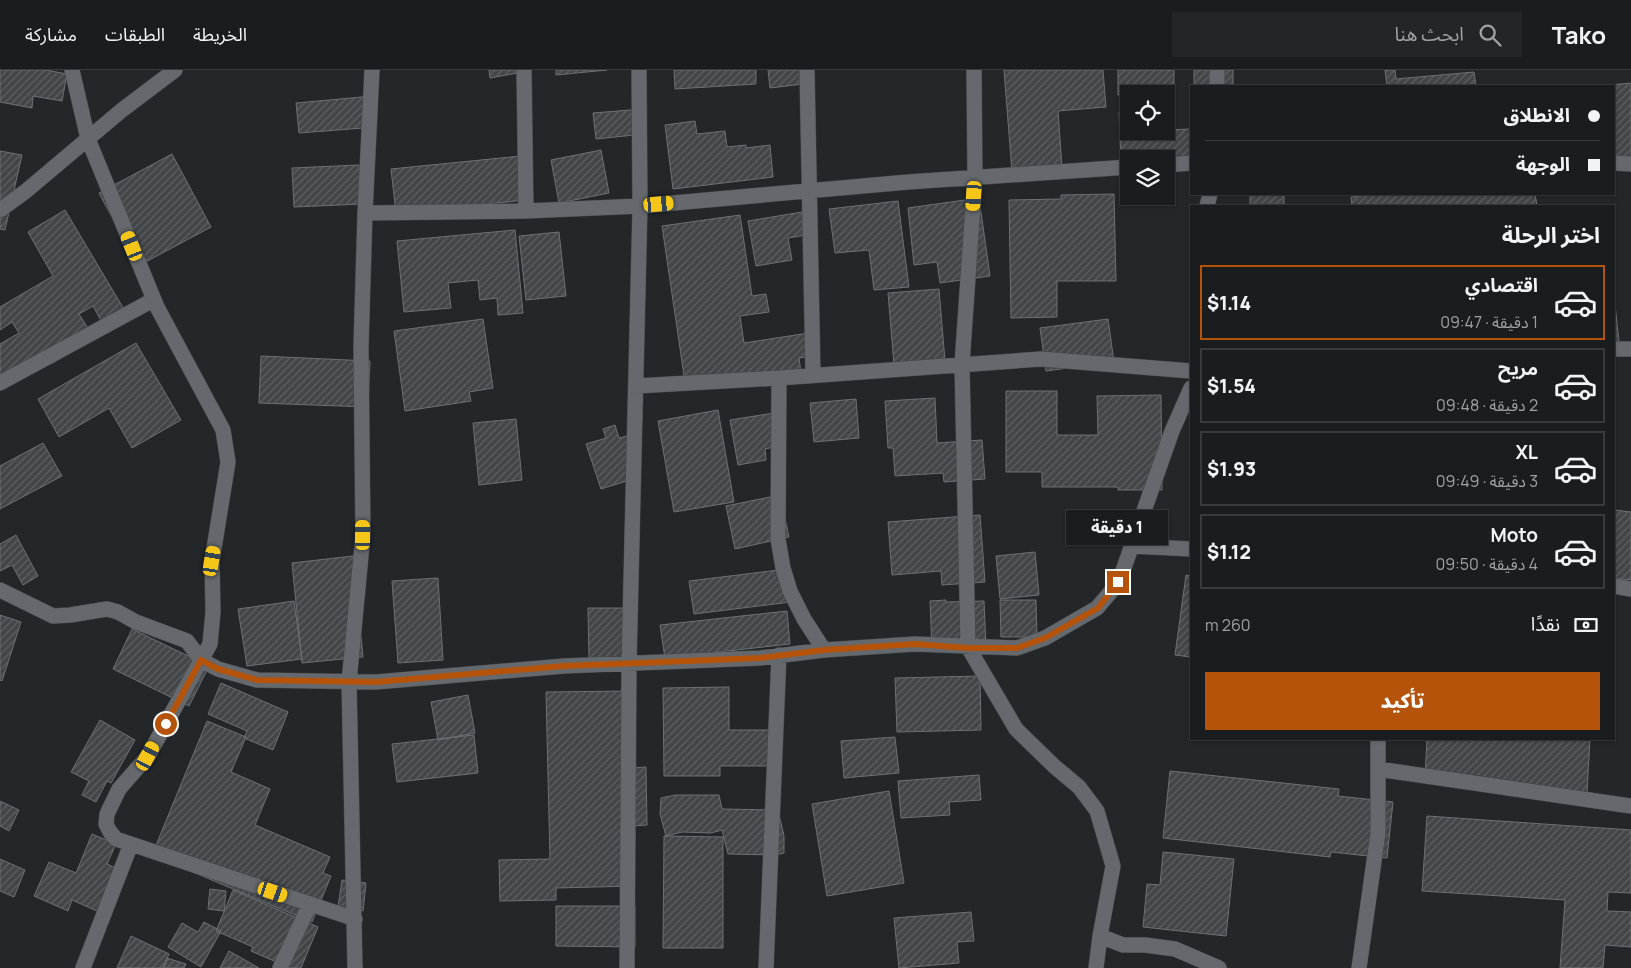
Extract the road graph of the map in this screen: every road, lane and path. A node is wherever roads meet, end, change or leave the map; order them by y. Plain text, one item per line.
1 (72, 70) edge
2 (174, 70) edge
3 (372, 70) edge
4 (524, 70) edge
5 (639, 70) edge
6 (807, 70) edge
7 (974, 70) edge
8 (1217, 70) edge
9 (1217, 85) edge
10 (88, 139) junction
11 (1190, 163) edge
12 (1615, 163) edge
13 (1175, 164) edge
14 (1631, 164) edge
15 (1120, 168) edge
16 (975, 177) junction
17 (809, 191) junction
18 (640, 206) junction
19 (0, 210) edge
20 (526, 211) junction
21 (365, 213) junction
22 (153, 300) junction
23 (1615, 349) edge
24 (1631, 349) edge
25 (962, 364) junction
26 (1190, 371) edge
27 (813, 375) junction
28 (779, 378) junction
29 (0, 383) edge
30 (636, 386) junction
31 (1190, 390) edge
32 (1131, 546) junction
33 (1190, 549) edge
34 (1615, 586) edge
35 (1631, 589) edge
36 (0, 590) edge
37 (968, 648) junction
38 (824, 650) junction
39 (779, 655) junction
40 (201, 660) junction
41 (629, 663) junction
42 (349, 682) junction
43 (1378, 740) edge
44 (1378, 769) junction
45 (1631, 806) edge
46 (131, 844) junction
47 (310, 904) junction
48 (355, 919) junction
49 (1100, 936) junction
50 (83, 968) edge
51 (280, 968) edge
52 (355, 968) edge
53 (627, 968) edge
54 (766, 968) edge
55 (1096, 968) edge
56 (1219, 968) edge
57 (1359, 968) edge

1 - 10 street
2 - 10 street
3 - 21 street
4 - 20 street
5 - 18 street
6 - 17 street
7 - 16 street
8 - 9 street
10 - 19 street
10 - 22 street
11 - 13 street
12 - 14 street
15 - 16 street
16 - 17 street
16 - 25 street
17 - 18 street
17 - 27 street
18 - 20 street
18 - 30 street
20 - 21 street
21 - 42 street
22 - 29 street
22 - 40 street
23 - 24 street
25 - 26 street
25 - 27 street
25 - 37 street
27 - 28 street
28 - 30 street
28 - 38 street
30 - 41 street
31 - 32 street
32 - 33 street
32 - 37 street
34 - 35 street
36 - 40 street
37 - 38 street
37 - 49 street
38 - 39 street
39 - 41 street
39 - 54 street
40 - 42 street
40 - 46 street
41 - 42 street
41 - 53 street
42 - 48 street
43 - 44 street
44 - 45 street
44 - 57 street
46 - 47 street
46 - 50 street
47 - 48 street
47 - 51 street
48 - 52 street
49 - 55 street
49 - 56 street

